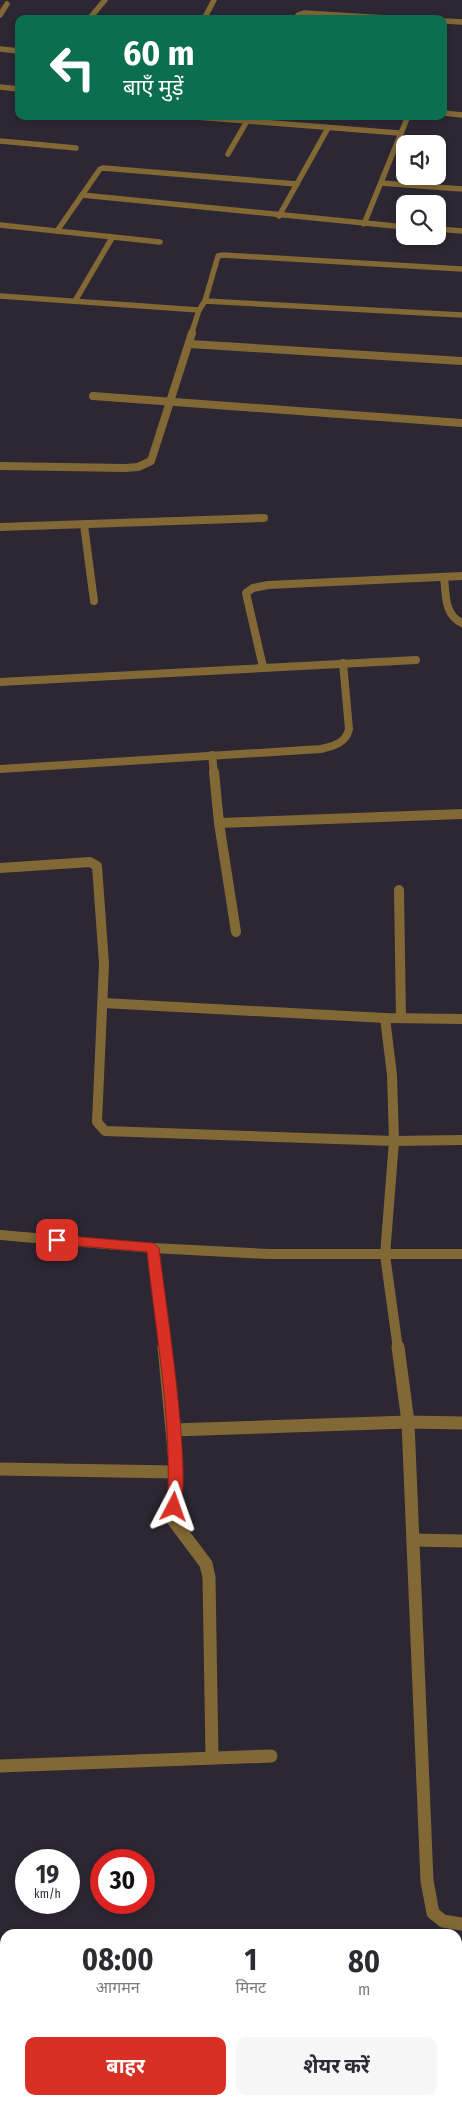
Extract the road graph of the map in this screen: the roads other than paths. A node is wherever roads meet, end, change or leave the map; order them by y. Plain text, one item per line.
1 (105, 0) edge
2 (214, 0) edge
3 (7, 4) dead end
4 (0, 15) edge
5 (93, 15) edge
6 (206, 15) edge
7 (298, 15) edge
8 (340, 15) edge
9 (447, 21) edge
10 (462, 22) edge
11 (0, 49) edge
12 (15, 51) edge
13 (0, 87) edge
14 (15, 89) edge
15 (447, 113) edge
16 (462, 115) edge
17 (235, 120) edge
18 (406, 120) edge
19 (248, 121) junction
20 (328, 128) junction
21 (399, 133) junction
22 (0, 141) edge
23 (76, 148) dead end
24 (228, 154) dead end
25 (381, 183) junction
26 (297, 184) junction
27 (462, 189) edge
28 (82, 195) junction
29 (279, 216) junction
30 (364, 224) junction
31 (0, 225) edge
32 (396, 226) edge
33 (446, 230) edge
34 (57, 231) junction
35 (462, 231) edge
36 (112, 238) junction
37 (160, 242) dead end
38 (462, 269) edge
39 (0, 296) edge
40 (205, 300) junction
41 (75, 301) junction
42 (199, 310) junction
43 (462, 315) edge
44 (190, 344) junction
45 (462, 361) edge
46 (92, 396) dead end
47 (171, 403) junction
48 (462, 423) edge
49 (0, 466) edge
50 (264, 518) dead end
51 (84, 525) junction
52 (0, 527) edge
53 (462, 576) edge
54 (444, 577) junction
55 (94, 600) dead end
56 (462, 623) edge
57 (416, 660) dead end
58 (343, 663) junction
59 (263, 667) junction
60 (0, 682) edge
61 (212, 756) junction
62 (0, 770) edge
63 (462, 814) edge
64 (219, 823) junction
65 (0, 868) edge
66 (399, 890) dead end
67 (236, 932) dead end
68 (103, 1003) junction
69 (385, 1018) junction
70 (401, 1018) junction
71 (462, 1019) edge
72 (462, 1140) edge
73 (394, 1141) junction
74 (0, 1235) edge
75 (153, 1248) junction
76 (462, 1254) edge
77 (385, 1255) junction
78 (408, 1422) junction
79 (462, 1423) edge
80 (173, 1430) junction
81 (0, 1469) edge
82 (176, 1472) junction
83 (413, 1540) junction
84 (462, 1541) edge
85 (271, 1756) dead end
86 (212, 1758) junction
87 (0, 1766) edge
88 (462, 1924) edge

1 - 5 street
2 - 6 street
3 - 4 street
7 - 8 street
9 - 10 street
11 - 12 street
13 - 14 street
15 - 16 street
17 - 19 street
18 - 21 street
19 - 20 street
19 - 24 street
20 - 21 street
20 - 26 street
21 - 25 street
22 - 23 street
25 - 27 street
25 - 30 street
26 - 28 street
26 - 29 street
28 - 29 street
28 - 34 street
29 - 30 street
30 - 32 street
31 - 34 street
33 - 35 street
34 - 36 street
36 - 37 street
36 - 41 street
38 - 40 street
39 - 41 street
40 - 42 street
40 - 43 street
41 - 42 street
42 - 44 street
44 - 45 street
44 - 47 street
46 - 47 street
47 - 48 street
47 - 49 street
50 - 51 street
51 - 52 street
51 - 55 street
53 - 54 street
54 - 56 street
54 - 59 street
57 - 58 street
58 - 59 street
58 - 61 street
59 - 60 street
61 - 62 street
61 - 64 street
63 - 64 street
64 - 67 street
65 - 68 street
66 - 70 street
68 - 69 street
68 - 73 street
69 - 70 street
69 - 73 street
70 - 71 street
72 - 73 street
73 - 77 street
74 - 75 street
75 - 77 street
75 - 80 street
76 - 77 street
77 - 78 street
78 - 79 street
78 - 80 street
78 - 83 street
80 - 82 street
81 - 82 street
82 - 86 street
83 - 84 street
83 - 88 street
85 - 86 street
86 - 87 street

